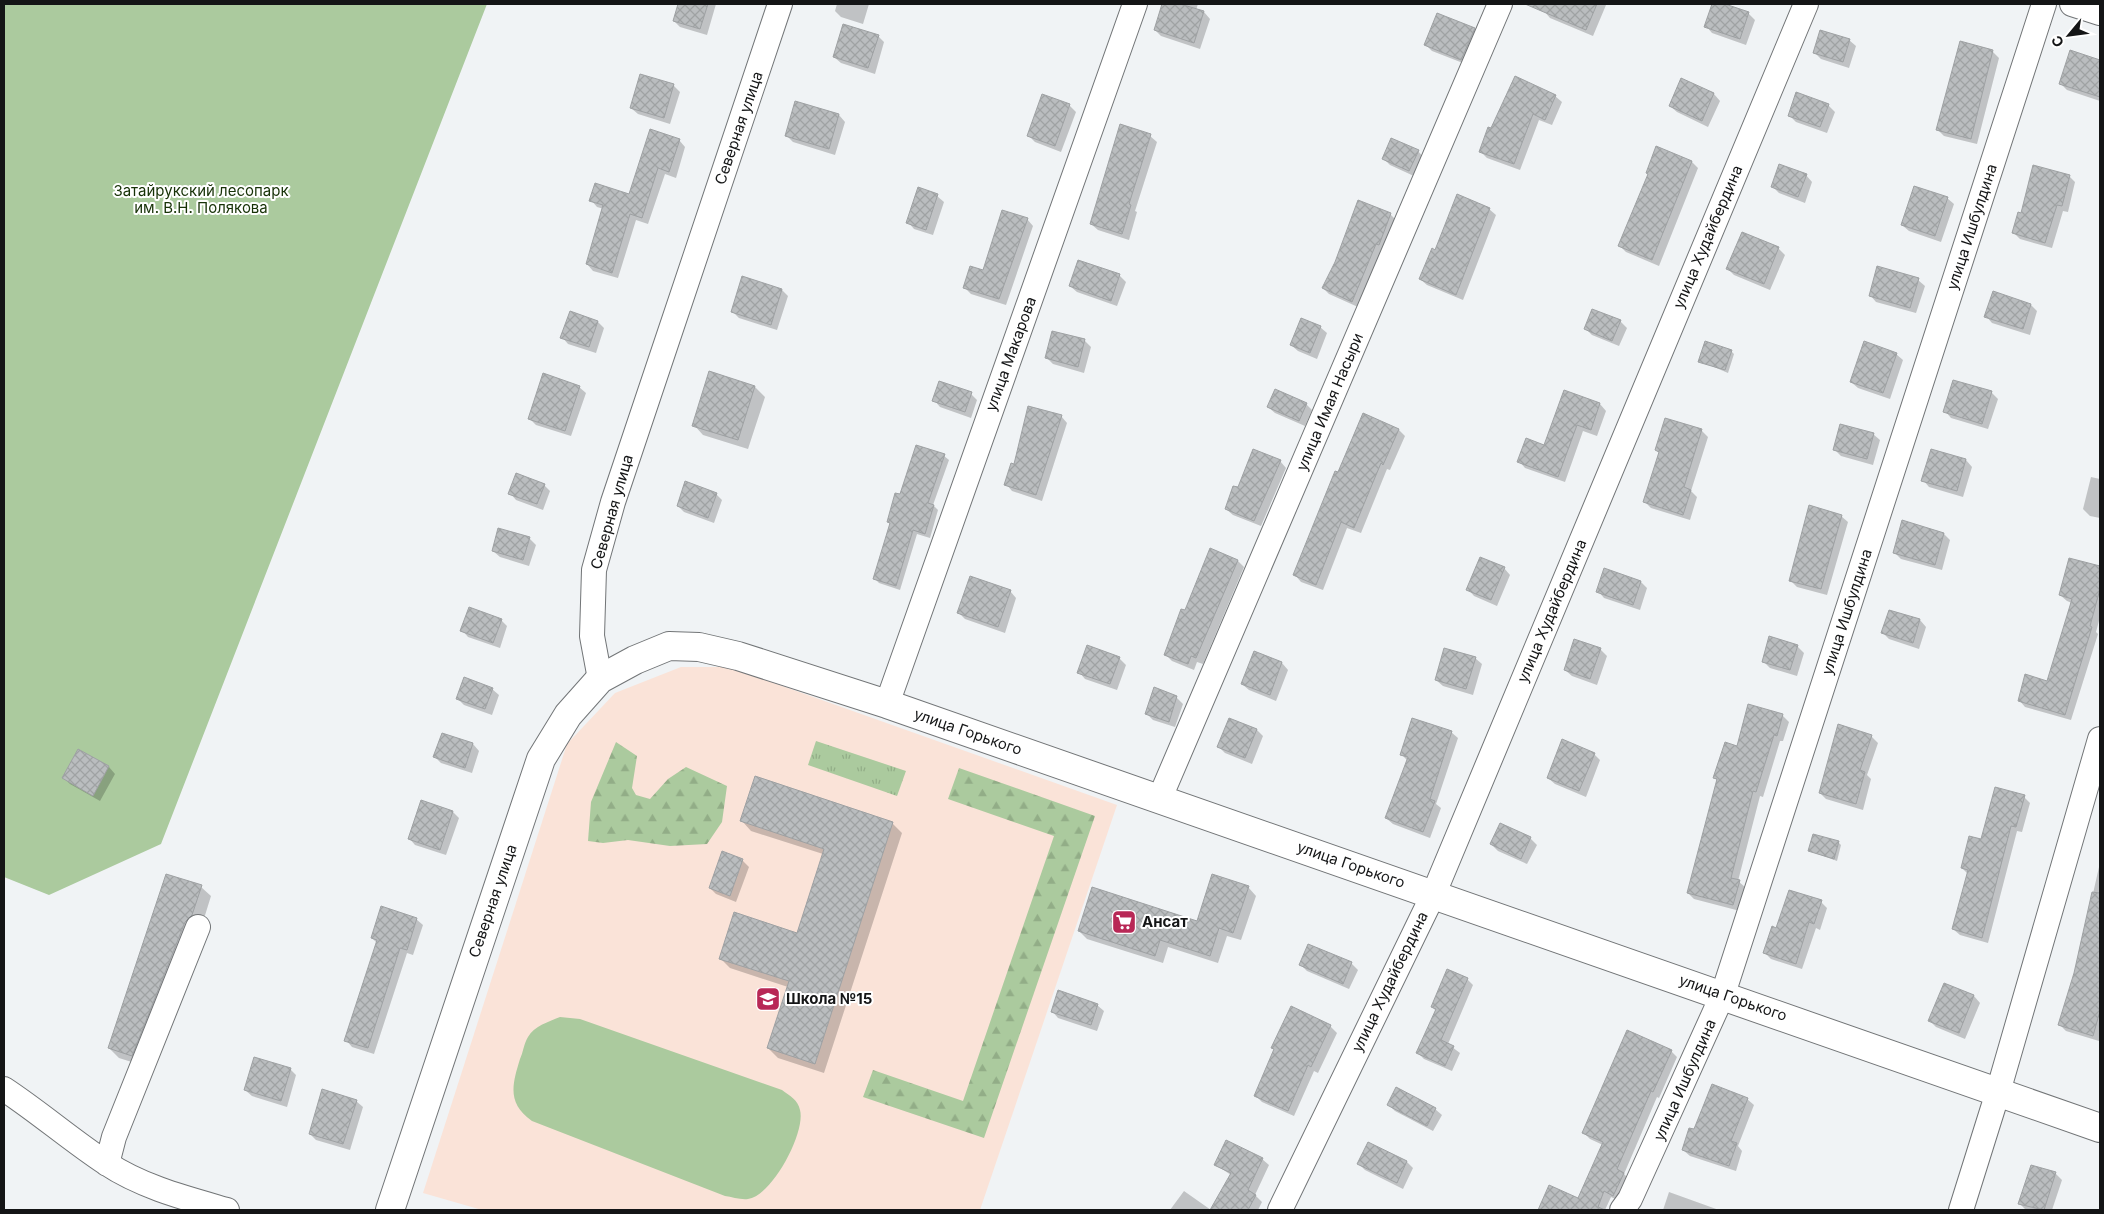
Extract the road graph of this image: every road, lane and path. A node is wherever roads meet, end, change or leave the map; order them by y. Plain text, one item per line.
1 (780, 4) edge
2 (1135, 4) edge
3 (1500, 4) edge
4 (1806, 4) edge
5 (2044, 4) edge
6 (2072, 4) edge
7 (2100, 13) edge
8 (600, 679) junction
9 (886, 704) junction
10 (2100, 739) edge
11 (1160, 800) junction
12 (1434, 893) junction
13 (198, 927) dead end
14 (1723, 994) junction
15 (4, 1089) edge
16 (1998, 1092) junction
17 (2100, 1128) edge
18 (107, 1164) junction
19 (227, 1210) edge
20 (390, 1210) edge
21 (1280, 1210) edge
22 (1622, 1210) edge
23 (1961, 1210) edge

1 - 8 street, Северная улица
2 - 9 street, улица Макарова
3 - 11 street, улица Имая Насыри
4 - 12 street, улица Худайбердина
5 - 14 street, улица Ишбулдина
6 - 7 street
8 - 9 main road, улица Горького
8 - 20 main road, Северная улица
9 - 11 main road, улица Горького
10 - 16 street
11 - 12 main road, улица Горького
12 - 14 main road, улица Горького
12 - 21 street, улица Худайбердина
13 - 18 street
14 - 16 main road, улица Горького
14 - 22 street, улица Ишбулдина
15 - 18 street
16 - 17 main road, улица Горького
16 - 23 street
18 - 19 street

